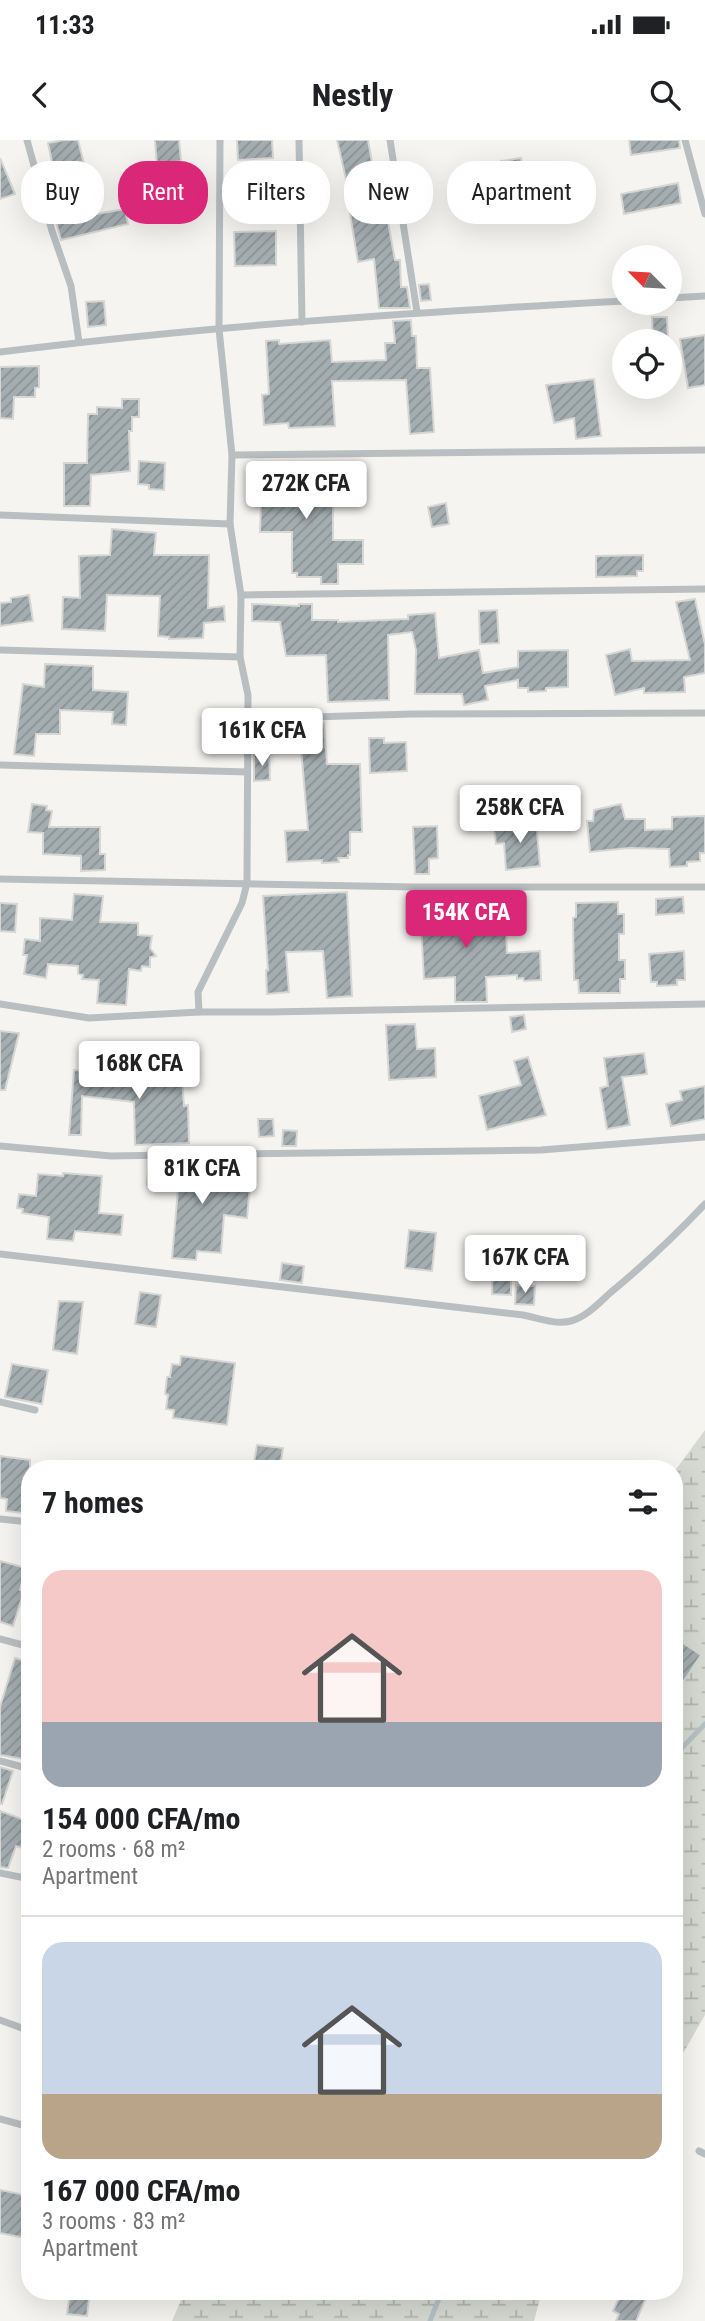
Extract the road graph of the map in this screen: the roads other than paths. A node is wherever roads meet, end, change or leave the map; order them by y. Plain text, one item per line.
1 (27, 140) edge
2 (220, 140) edge
3 (299, 140) edge
4 (390, 140) edge
5 (685, 140) edge
6 (703, 199) edge
7 (705, 214) edge
8 (705, 296) edge
9 (682, 297) edge
10 (612, 302) edge
11 (417, 312) junction
12 (302, 322) junction
13 (219, 329) junction
14 (79, 342) junction
15 (0, 352) edge
16 (705, 450) edge
17 (232, 455) junction
18 (0, 515) edge
19 (230, 524) junction
20 (705, 589) edge
21 (241, 595) junction
22 (0, 650) edge
23 (240, 657) junction
24 (705, 713) edge
25 (248, 719) junction
26 (0, 765) edge
27 (247, 772) junction
28 (0, 879) edge
29 (247, 883) junction
30 (705, 887) edge
31 (0, 1004) edge
32 (705, 1004) edge
33 (199, 1012) junction
34 (705, 1136) edge
35 (0, 1146) edge
36 (705, 1204) edge
37 (0, 1254) edge
38 (0, 1402) edge
39 (35, 1410) dead end
40 (0, 1519) edge
41 (21, 1521) edge
42 (0, 1639) edge
43 (21, 1645) edge
44 (0, 1761) edge
45 (21, 1767) edge
46 (0, 1873) edge
47 (21, 1878) edge
48 (0, 2020) edge
49 (21, 2028) edge
50 (0, 2119) edge
51 (21, 2125) edge

1 - 14 street
2 - 13 street
3 - 12 street
4 - 11 street
5 - 6 street
6 - 7 street
8 - 9 street
10 - 11 street
11 - 12 street
12 - 13 street
13 - 14 street
13 - 17 street
14 - 15 street
16 - 17 street
17 - 19 street
18 - 19 street
19 - 21 street
20 - 21 street
21 - 23 street
22 - 23 street
23 - 25 street
24 - 25 street
25 - 27 street
26 - 27 street
27 - 29 street
28 - 29 street
29 - 30 street
29 - 33 street
31 - 33 street
32 - 33 street
34 - 35 street
36 - 37 street
38 - 39 street
40 - 41 street
42 - 43 street
44 - 45 street
46 - 47 street
48 - 49 street
50 - 51 street

